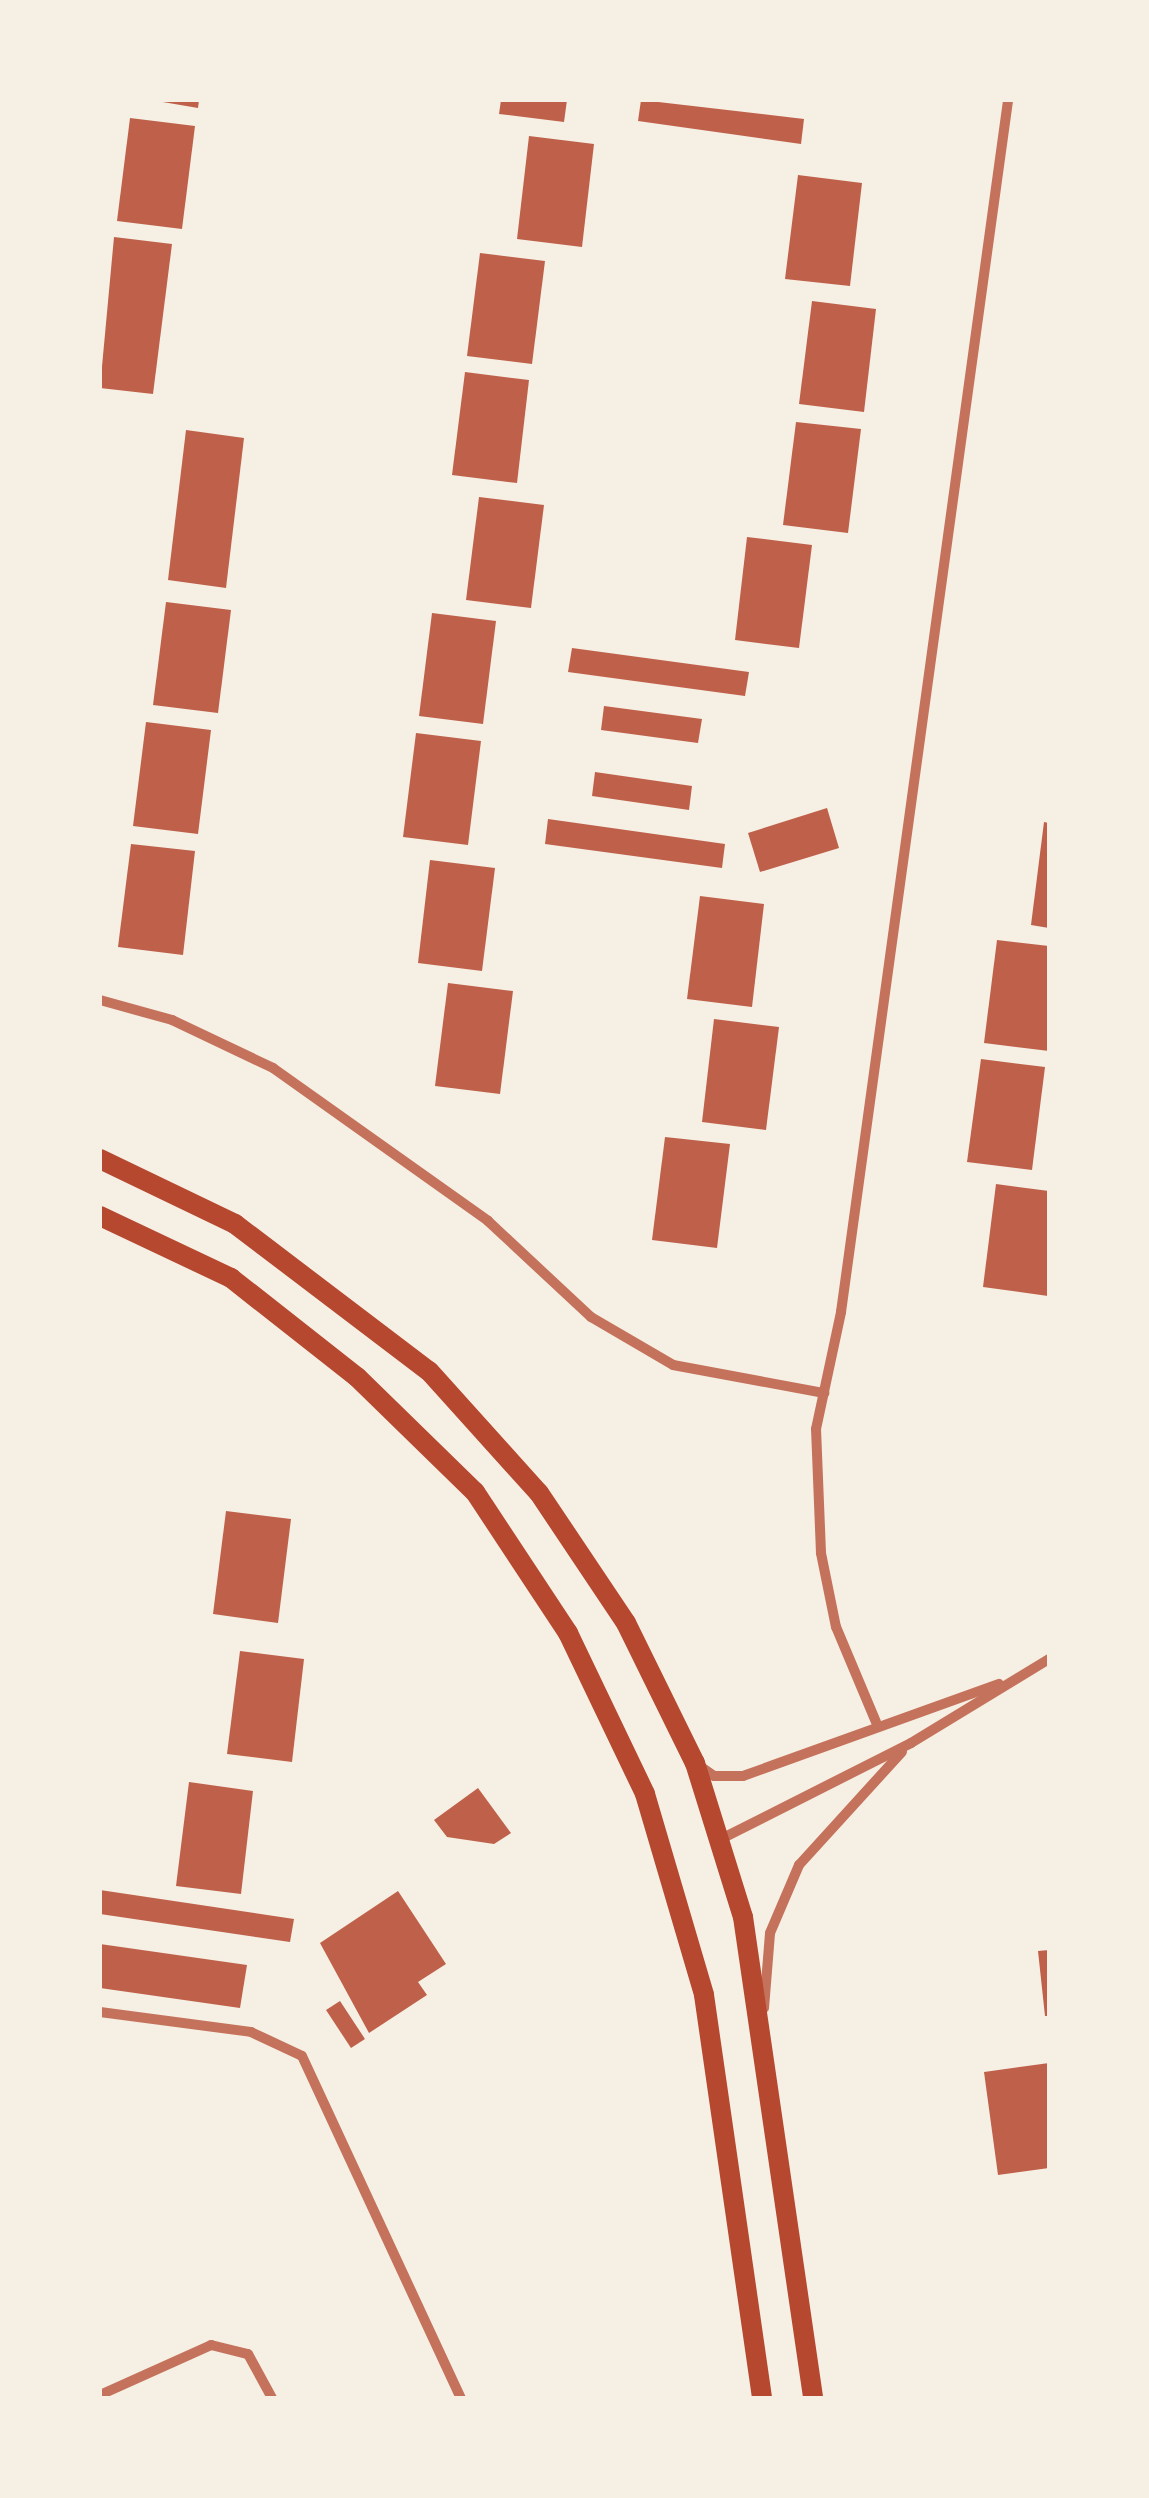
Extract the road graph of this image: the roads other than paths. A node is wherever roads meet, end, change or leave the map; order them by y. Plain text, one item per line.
1 (1008, 100) edge
2 (100, 1000) edge
3 (100, 1159) edge
4 (100, 1216) edge
5 (100, 1225) edge
6 (131, 1228) junction
7 (824, 1393) junction
8 (1049, 1659) edge
9 (1015, 1679) junction
10 (876, 1722) junction
11 (911, 1743) junction
12 (695, 1763) junction
13 (720, 1839) junction
14 (100, 2012) edge
15 (764, 2039) junction
16 (100, 2395) edge
17 (272, 2398) edge
18 (461, 2398) edge
19 (762, 2398) edge
20 (814, 2398) edge

1 - 7 street
2 - 7 street
3 - 12 main road
4 - 6 main road
5 - 6 street
6 - 19 main road
7 - 10 street
8 - 9 street
9 - 10 street
9 - 11 street
10 - 12 street
11 - 13 street
11 - 15 street
12 - 13 main road
13 - 15 main road
14 - 18 street
15 - 20 main road
16 - 17 street

